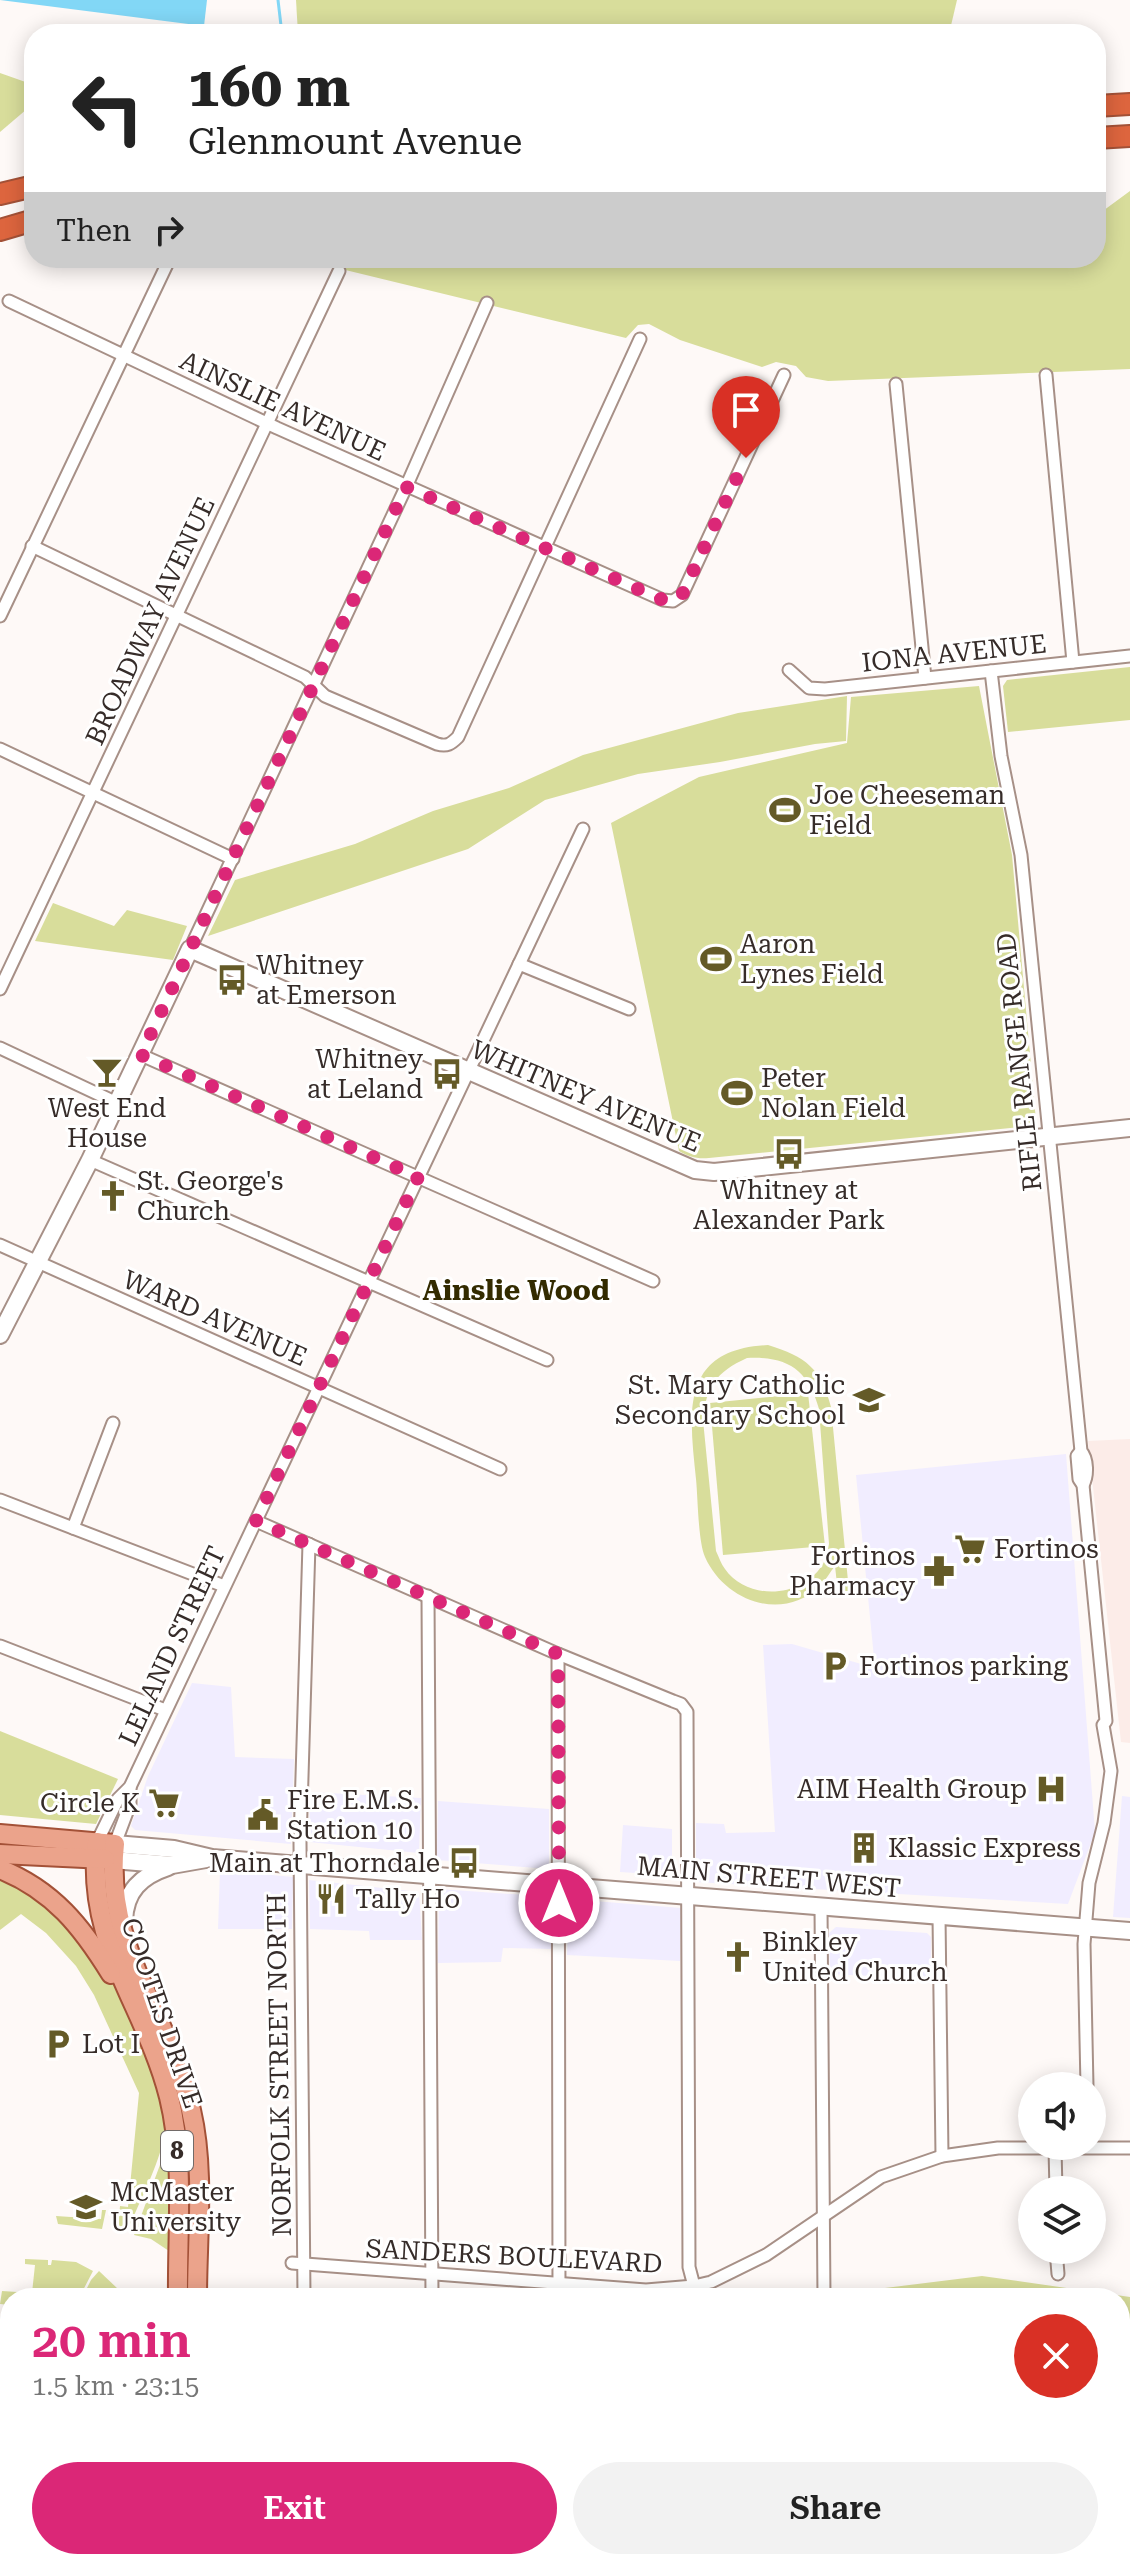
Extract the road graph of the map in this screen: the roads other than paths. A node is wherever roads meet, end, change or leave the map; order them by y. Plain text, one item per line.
1 (1130, 104) edge
2 (1106, 105) edge
3 (1130, 136) edge
4 (1106, 137) edge
5 (24, 188) edge
6 (0, 194) edge
7 (24, 223) edge
8 (0, 230) edge
9 (165, 268) edge
10 (339, 271) dead end
11 (9, 301) dead end
12 (487, 303) dead end
13 (640, 339) dead end
14 (125, 356) junction
15 (784, 375) dead end
16 (1046, 375) dead end
17 (896, 384) dead end
18 (268, 424) junction
19 (406, 487) junction
20 (32, 546) junction
21 (544, 546) junction
22 (0, 616) edge
23 (176, 617) junction
24 (1130, 656) edge
25 (1073, 662) junction
26 (789, 670) dead end
27 (991, 671) junction
28 (925, 678) junction
29 (314, 685) junction
30 (0, 749) edge
31 (93, 793) junction
32 (583, 829) dead end
33 (233, 859) junction
34 (190, 949) junction
35 (519, 964) junction
36 (0, 989) edge
37 (629, 1009) dead end
38 (0, 1048) edge
39 (141, 1055) junction
40 (468, 1072) junction
41 (117, 1103) junction
42 (1130, 1128) edge
43 (1049, 1137) junction
44 (90, 1160) junction
45 (418, 1177) junction
46 (0, 1245) edge
47 (38, 1263) junction
48 (653, 1281) dead end
49 (369, 1282) junction
50 (0, 1335) edge
51 (547, 1360) dead end
52 (318, 1388) junction
53 (113, 1423) dead end
54 (500, 1469) dead end
55 (0, 1500) edge
56 (256, 1521) junction
57 (73, 1528) junction
58 (309, 1544) junction
59 (224, 1586) junction
60 (428, 1596) junction
61 (0, 1646) edge
62 (558, 1654) junction
63 (165, 1710) junction
64 (130, 1787) junction
65 (0, 1834) edge
66 (105, 1851) junction
67 (0, 1854) edge
68 (212, 1858) junction
69 (172, 1865) junction
70 (300, 1865) junction
71 (0, 1869) edge
72 (429, 1876) junction
73 (559, 1886) junction
74 (688, 1896) junction
75 (821, 1907) junction
76 (939, 1916) junction
77 (1085, 1928) junction
78 (1130, 1931) edge
79 (124, 1939) junction
80 (138, 2017) junction
81 (1087, 2072) edge
82 (1106, 2147) edge
83 (1018, 2148) edge
84 (1130, 2148) edge
85 (942, 2156) junction
86 (822, 2215) junction
87 (298, 2264) junction
88 (1057, 2264) edge
89 (1058, 2274) dead end
90 (432, 2275) junction
91 (559, 2284) junction
92 (694, 2286) junction
93 (177, 2288) edge
94 (197, 2288) edge
95 (302, 2288) edge
96 (432, 2288) edge
97 (559, 2288) edge
98 (617, 2288) edge
99 (670, 2288) edge
100 (824, 2288) edge

1 - 2 highway
3 - 4 highway
5 - 6 highway
7 - 8 highway
9 - 14 street
10 - 18 street, BROADWAY AVENUE
11 - 14 street, AINSLIE AVENUE
12 - 19 street
13 - 21 street
14 - 18 street, AINSLIE AVENUE
14 - 20 street
15 - 21 street, AINSLIE AVENUE
16 - 25 street
17 - 28 street
18 - 19 street, AINSLIE AVENUE
18 - 23 street, BROADWAY AVENUE
19 - 21 street, AINSLIE AVENUE
19 - 29 street
20 - 22 street
20 - 23 street
21 - 29 street
23 - 29 street
23 - 31 street, BROADWAY AVENUE
24 - 25 street, IONA AVENUE
25 - 27 street, IONA AVENUE
26 - 28 street, IONA AVENUE
27 - 28 street, IONA AVENUE
27 - 43 street, RIFLE RANGE ROAD
29 - 33 street
30 - 31 street
31 - 33 street
31 - 36 street, BROADWAY AVENUE
32 - 35 street, LELAND STREET
33 - 34 street
34 - 39 street
34 - 40 street, WHITNEY AVENUE
35 - 37 street
35 - 40 street, LELAND STREET
38 - 41 street
39 - 41 street
39 - 45 street
40 - 43 street, WHITNEY AVENUE
40 - 45 street, LELAND STREET
41 - 44 street
42 - 43 street, WHITNEY AVENUE
43 - 77 street, RIFLE RANGE ROAD
44 - 47 street
44 - 49 street
45 - 48 street
45 - 49 street, LELAND STREET
46 - 47 street, WARD AVENUE
47 - 50 street
47 - 52 street, WARD AVENUE
49 - 51 street
49 - 52 street, LELAND STREET
52 - 54 street, WARD AVENUE
52 - 56 street, LELAND STREET
53 - 57 street
55 - 57 street
56 - 58 street
56 - 59 street, LELAND STREET
57 - 59 street
58 - 60 street
58 - 70 street, NORFOLK STREET NORTH
59 - 63 street, LELAND STREET
60 - 62 street
60 - 72 street
61 - 63 street
62 - 73 street
62 - 74 street
63 - 64 street, LELAND STREET
64 - 66 street, LELAND STREET
64 - 66 street, LELAND STREET
65 - 66 main road, MAIN STREET WEST
66 - 67 main road, MAIN STREET WEST
66 - 68 street, MAIN STREET WEST
66 - 69 street, MAIN STREET WEST
66 - 79 main road, COOTES DRIVE / 8
66 - 80 main road, COOTES DRIVE / 8
68 - 69 street, MAIN STREET WEST
68 - 70 street, MAIN STREET WEST
69 - 79 street
70 - 72 street, MAIN STREET WEST
70 - 87 street, NORFOLK STREET NORTH
71 - 80 main road
72 - 73 street, MAIN STREET WEST
72 - 90 street
73 - 74 street, MAIN STREET WEST
73 - 91 street
74 - 75 street, MAIN STREET WEST
74 - 92 street
75 - 76 street, MAIN STREET WEST
75 - 86 street
76 - 77 street, MAIN STREET WEST
76 - 85 street
77 - 78 street, MAIN STREET WEST
77 - 81 street, RIFLE RANGE ROAD
79 - 94 main road, COOTES DRIVE / 8
80 - 93 main road, COOTES DRIVE / 8
82 - 84 street, SANDERS BOULEVARD
83 - 85 street, SANDERS BOULEVARD
85 - 86 street, SANDERS BOULEVARD
86 - 92 street, SANDERS BOULEVARD
86 - 100 street
87 - 90 street, SANDERS BOULEVARD
87 - 95 street, NORFOLK STREET NORTH
88 - 89 street
90 - 91 street, SANDERS BOULEVARD
90 - 96 street
91 - 97 street
91 - 98 street, SANDERS BOULEVARD
92 - 99 street, SANDERS BOULEVARD

